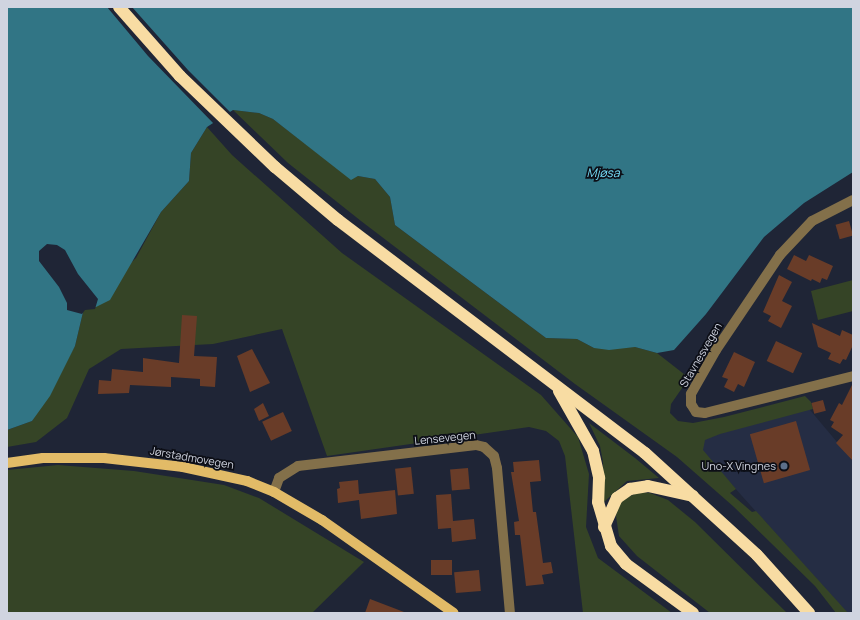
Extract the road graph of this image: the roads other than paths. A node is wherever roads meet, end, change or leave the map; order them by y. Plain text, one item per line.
1 (119, 7) edge
2 (853, 200) edge
3 (853, 376) edge
4 (557, 387) junction
5 (7, 463) edge
6 (274, 492) junction
7 (695, 497) junction
8 (604, 527) junction
9 (454, 613) edge
10 (510, 613) edge
11 (693, 613) edge
12 (809, 613) edge

1 - 4 highway
2 - 3 street, Stavnesvegen
4 - 7 highway
4 - 8 highway
5 - 6 main road, Jørstadmovegen
6 - 9 main road, Jørstadmovegen
6 - 10 street, Lensevegen
7 - 8 highway
7 - 12 highway
8 - 11 highway

